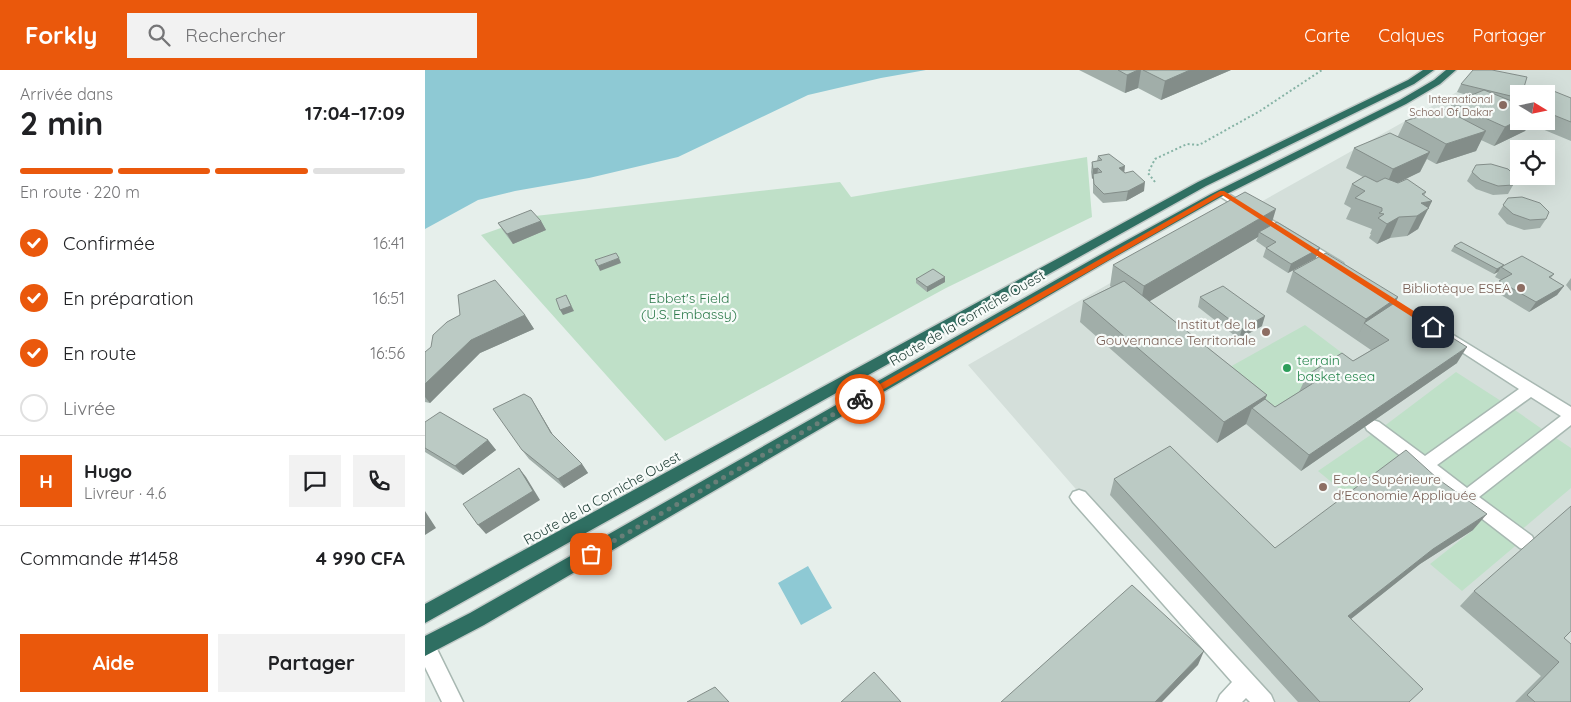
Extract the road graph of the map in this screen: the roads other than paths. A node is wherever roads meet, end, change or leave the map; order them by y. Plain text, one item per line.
1 (1429, 70) edge
2 (1451, 70) edge
3 (1222, 193) junction
4 (1347, 272) edge
5 (1439, 331) edge
6 (1531, 389) junction
7 (1571, 416) edge
8 (1373, 426) edge
9 (1425, 465) junction
10 (1079, 497) dead end
11 (1467, 497) junction
12 (1526, 542) dead end
13 (425, 614) edge
14 (425, 646) edge
15 (1246, 683) junction
16 (453, 702) edge
17 (1227, 702) edge
18 (1264, 702) edge

1 - 13 highway, Route de la Corniche Ouest
2 - 3 highway, Route de la Corniche Ouest
3 - 4 street
3 - 14 highway, Route de la Corniche Ouest
5 - 6 street
6 - 7 street
6 - 9 street
7 - 11 street
8 - 9 street
9 - 11 street
10 - 15 street
11 - 12 street
14 - 16 street
15 - 17 street
15 - 18 street

